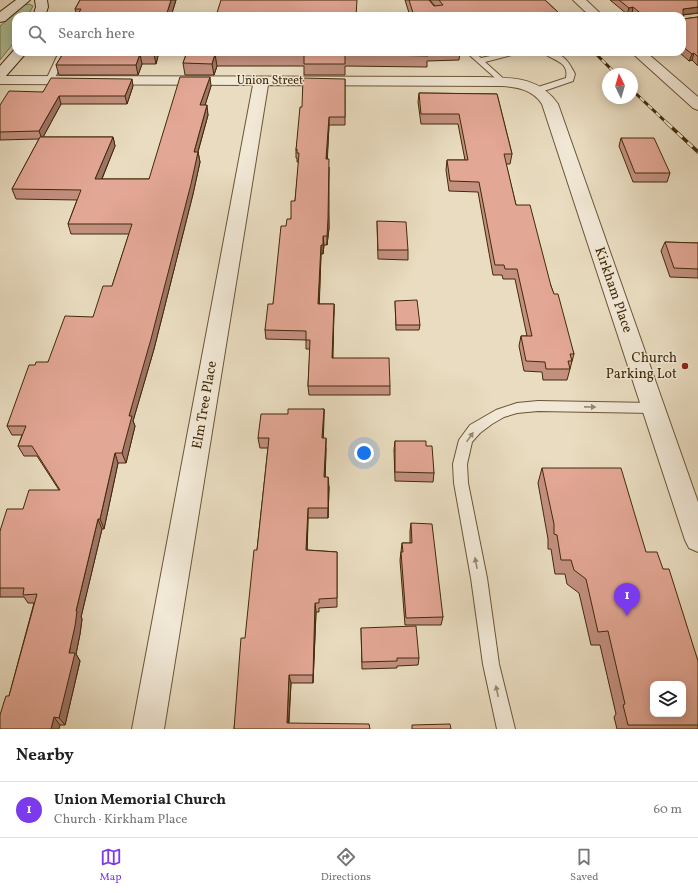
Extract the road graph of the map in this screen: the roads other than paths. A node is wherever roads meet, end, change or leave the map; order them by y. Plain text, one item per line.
1 (24, 0) edge
2 (41, 0) edge
3 (579, 0) edge
4 (40, 12) edge
5 (592, 12) edge
6 (0, 18) edge
7 (16, 56) edge
8 (60, 56) edge
9 (474, 56) edge
10 (501, 56) edge
11 (555, 56) edge
12 (643, 56) edge
13 (479, 61) junction
14 (0, 74) edge
15 (0, 80) edge
16 (50, 80) junction
17 (261, 81) junction
18 (502, 82) junction
19 (538, 90) junction
20 (698, 105) edge
21 (652, 408) junction
22 (698, 540) edge
23 (148, 729) edge
24 (506, 729) edge

1 - 6 street
2 - 4 street
3 - 5 street
7 - 14 street
8 - 16 lane
9 - 13 lane
10 - 13 lane
11 - 19 lane
12 - 20 street
13 - 18 lane
15 - 16 street, Union Street
16 - 17 street, Union Street
17 - 18 street, Union Street
17 - 23 street, Elm Tree Place
18 - 19 street, Union Street
19 - 21 street, Kirkham Place
21 - 22 street, Kirkham Place
24 -> 21 lane

